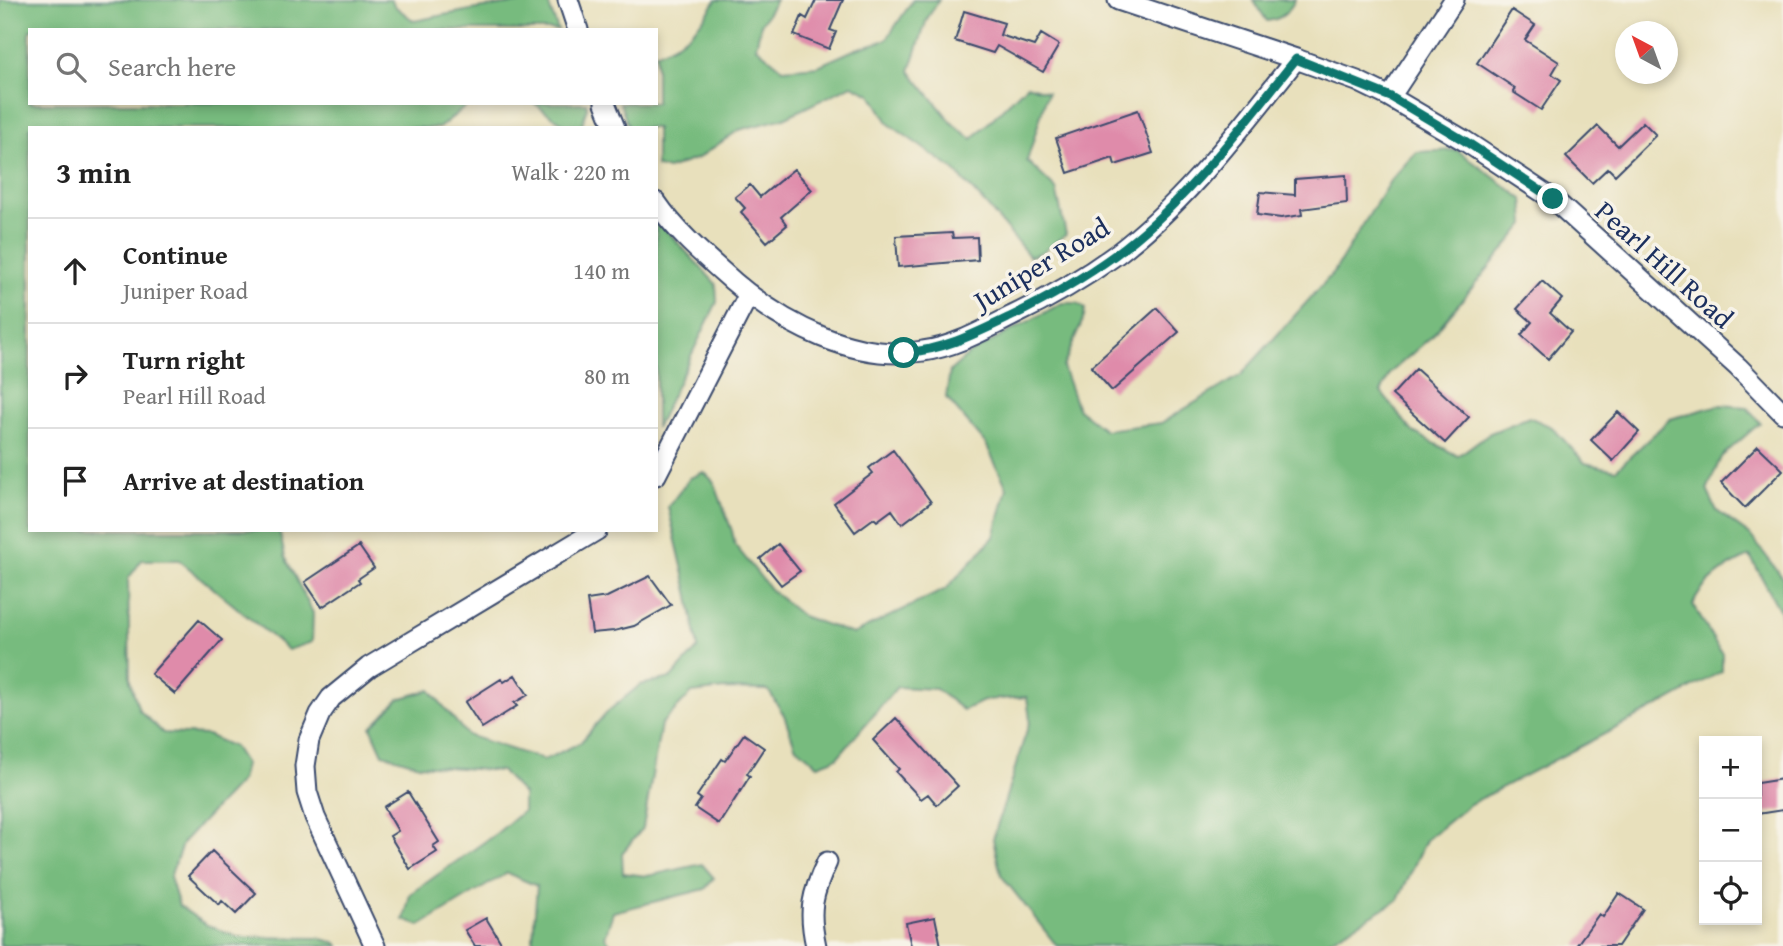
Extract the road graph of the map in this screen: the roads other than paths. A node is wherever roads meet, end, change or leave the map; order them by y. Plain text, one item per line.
1 (568, 0) edge
2 (1118, 0) edge
3 (1454, 0) edge
4 (577, 28) edge
5 (1296, 59) junction
6 (1391, 97) junction
7 (606, 105) edge
8 (614, 126) edge
9 (658, 204) edge
10 (749, 294) junction
11 (1783, 413) edge
12 (658, 472) edge
13 (594, 532) edge
14 (827, 862) dead end
15 (375, 946) edge
16 (816, 946) edge

1 - 4 street
2 - 5 street, Pearl Hill Road
3 - 6 street
5 - 6 street, Pearl Hill Road
5 - 10 street, Juniper Road
6 - 11 street, Pearl Hill Road
7 - 8 street
9 - 10 street, Juniper Road
10 - 12 street
13 - 15 street
14 - 16 street

